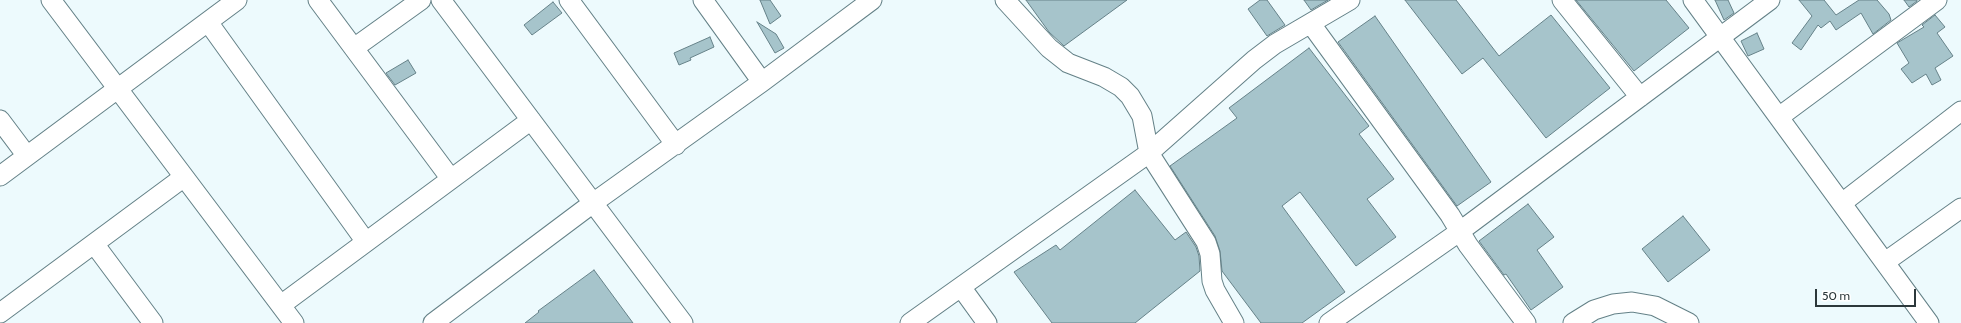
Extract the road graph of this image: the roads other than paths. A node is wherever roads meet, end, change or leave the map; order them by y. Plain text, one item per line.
1 (51, 0) edge
2 (237, 0) edge
3 (318, 0) edge
4 (421, 0) edge
5 (441, 0) edge
6 (569, 0) edge
7 (703, 0) edge
8 (872, 0) edge
9 (1005, 0) edge
10 (1350, 0) edge
11 (1562, 0) edge
12 (1693, 0) edge
13 (1770, 0) edge
14 (1937, 0) edge
15 (208, 22) junction
16 (1311, 24) junction
17 (1721, 37) junction
18 (354, 48) junction
19 (762, 82) junction
20 (118, 88) junction
21 (1640, 97) junction
22 (1961, 111) edge
23 (1779, 117) junction
24 (0, 120) edge
25 (531, 120) junction
26 (676, 145) junction
27 (1149, 152) junction
28 (27, 156) junction
29 (0, 176) edge
30 (184, 177) junction
31 (451, 179) junction
32 (593, 203) junction
33 (1842, 203) junction
34 (1961, 208) edge
35 (1459, 232) junction
36 (366, 242) junction
37 (94, 244) junction
38 (1885, 262) junction
39 (961, 287) junction
40 (281, 305) junction
41 (0, 313) edge
42 (153, 323) edge
43 (294, 323) edge
44 (433, 323) edge
45 (683, 323) edge
46 (910, 323) edge
47 (987, 323) edge
48 (1234, 323) edge
49 (1329, 323) edge
50 (1526, 323) edge
51 (1573, 323) edge
52 (1689, 323) edge
53 (1929, 323) edge

1 - 20 street
2 - 15 street
3 - 18 street
4 - 18 street
5 - 25 street
6 - 26 street
7 - 19 street
8 - 19 street
9 - 27 street
10 - 16 street
11 - 21 street
12 - 17 street
13 - 17 street
14 - 23 street
15 - 20 street
15 - 36 street
16 - 27 street
16 - 35 street
17 - 21 street
17 - 23 street
18 - 31 street
19 - 26 street
20 - 28 street
20 - 30 street
21 - 35 street
22 - 33 street
23 - 33 street
24 - 28 street
25 - 31 street
25 - 32 street
26 - 32 street
27 - 39 street
27 - 48 street
28 - 29 street
30 - 37 street
30 - 40 street
31 - 36 street
32 - 44 street
32 - 45 street
33 - 38 street
34 - 38 street
35 - 49 street
35 - 50 street
36 - 40 street
37 - 41 street
37 - 42 street
38 - 53 street
39 - 46 street
39 - 47 street
40 - 43 street
51 - 52 street

